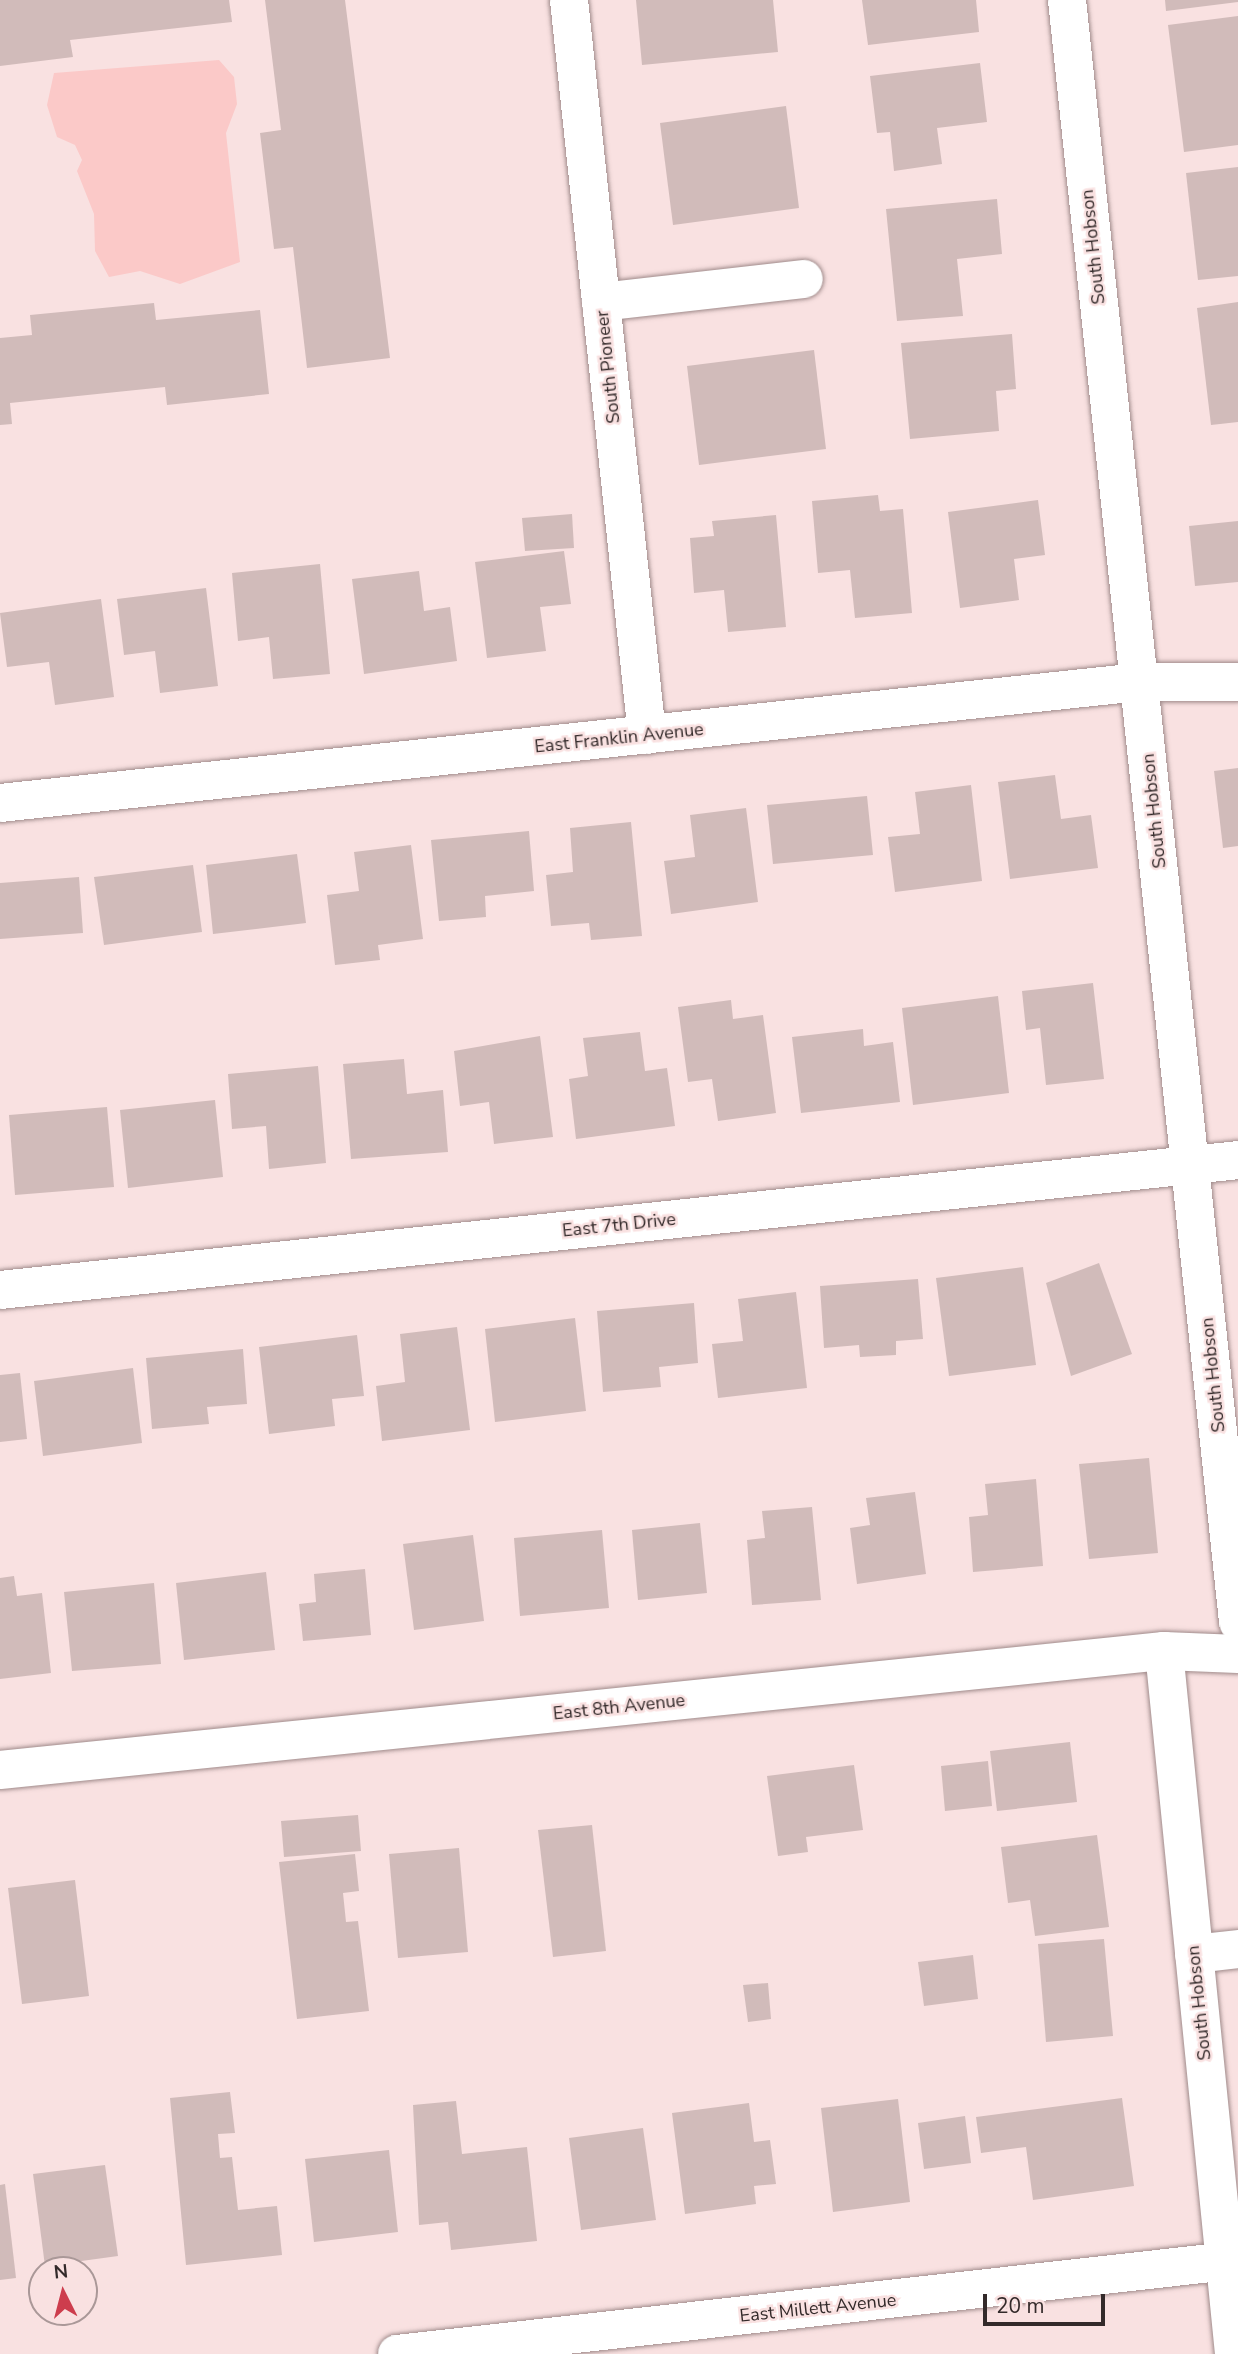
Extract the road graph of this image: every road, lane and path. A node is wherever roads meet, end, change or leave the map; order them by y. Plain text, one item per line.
1 (569, 0) edge
2 (1067, 0) edge
3 (804, 279) dead end
4 (601, 302) junction
5 (1140, 682) junction
6 (1238, 682) edge
7 (647, 735) junction
8 (0, 803) edge
9 (1238, 1160) edge
10 (1192, 1165) junction
11 (0, 1290) edge
12 (1238, 1622) edge
13 (1164, 1651) junction
14 (1238, 1654) edge
15 (0, 1770) edge
16 (1238, 1949) edge
17 (1194, 1954) junction
18 (1232, 2261) edge
19 (397, 2354) edge
20 (1234, 2354) edge

1 - 4 street, South Pioneer
2 - 5 street, South Hobson
3 - 4 street
4 - 7 street, South Pioneer
5 - 6 street, East Franklin Avenue
5 - 7 street, East Franklin Avenue
5 - 10 street, South Hobson
7 - 8 street, East Franklin Avenue
9 - 10 street, East 7th Drive
10 - 11 street, East 7th Drive
10 - 12 street, South Hobson
13 - 14 street, East 8th Avenue
13 - 15 street, East 8th Avenue
13 - 17 street, South Hobson
16 - 17 street
17 - 18 street, South Hobson
18 - 19 street, East Millett Avenue
18 - 20 street, South Hobson

